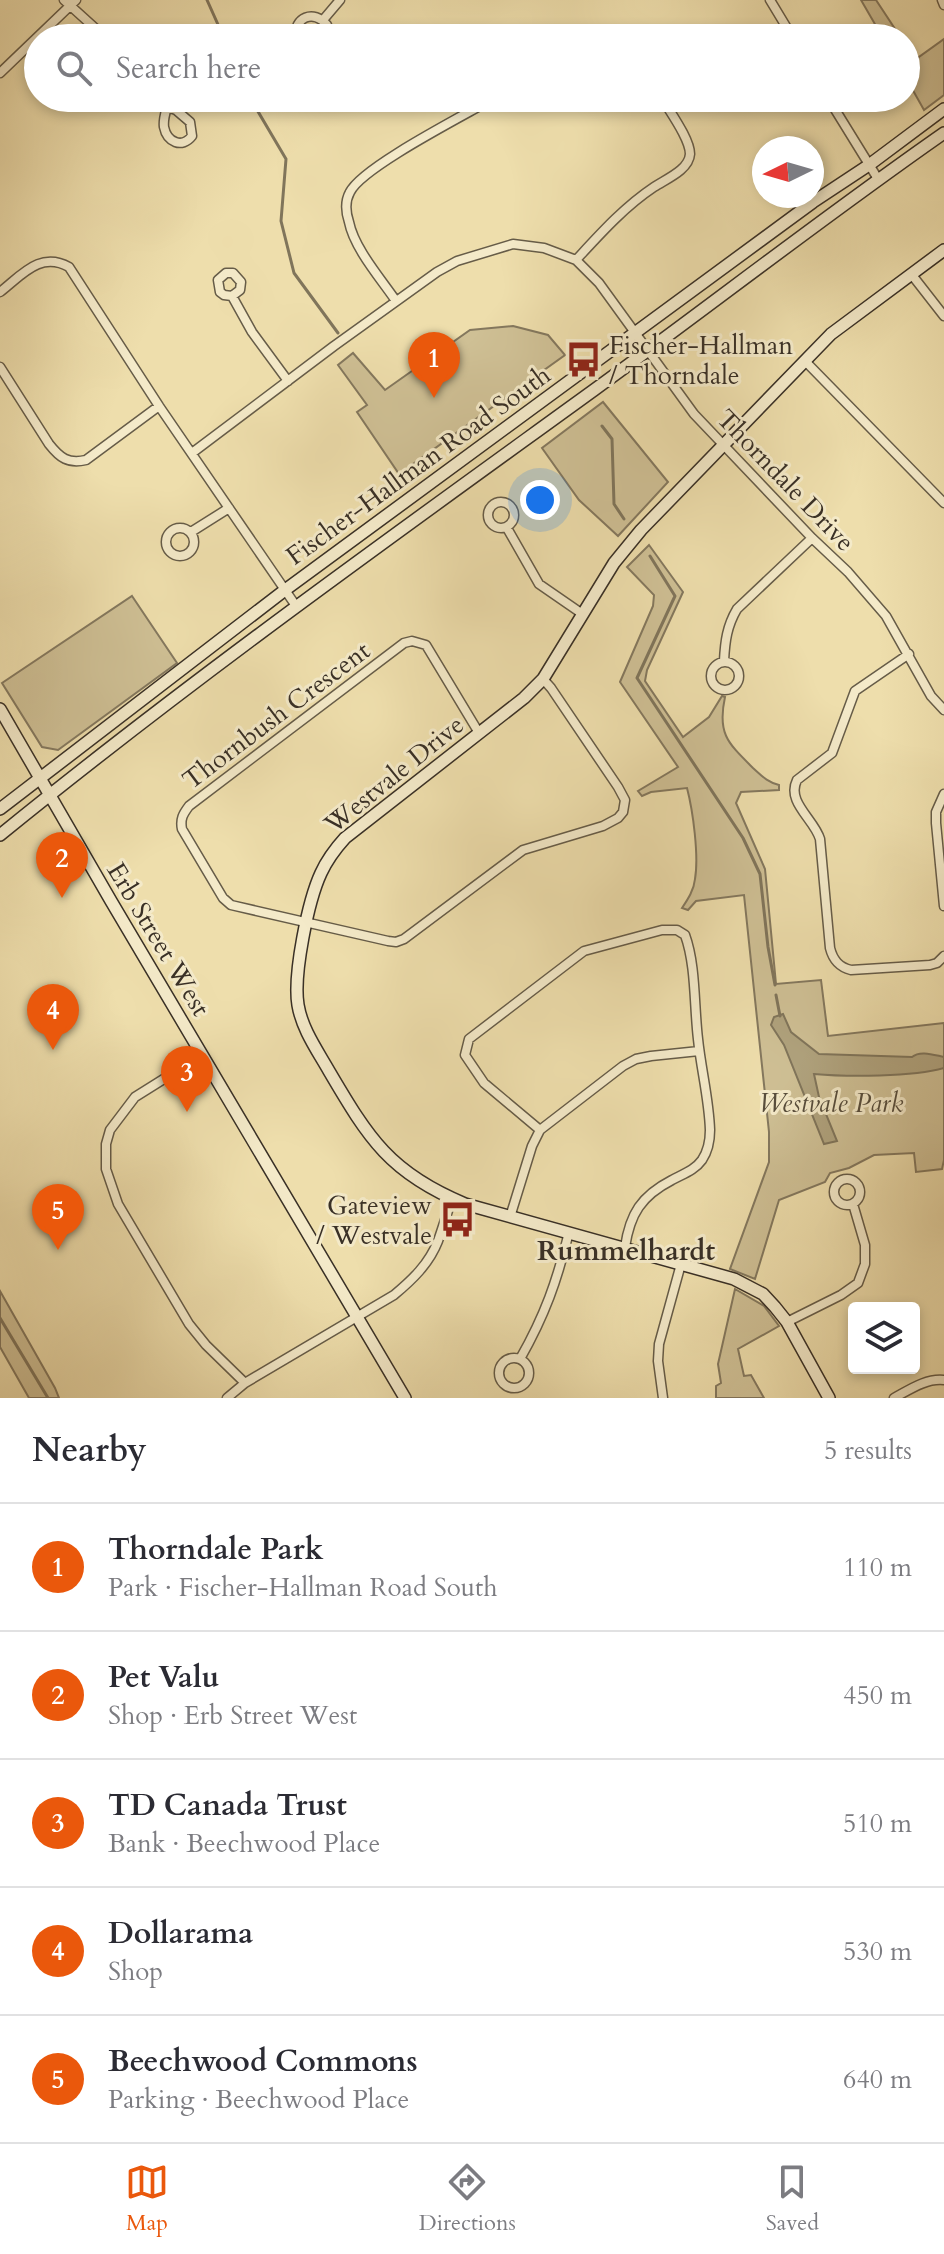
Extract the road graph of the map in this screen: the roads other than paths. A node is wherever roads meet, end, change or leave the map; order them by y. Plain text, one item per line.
1 (340, 0) edge
2 (770, 0) edge
3 (70, 2) edge
4 (323, 20) junction
5 (48, 24) edge
6 (92, 24) edge
7 (298, 24) edge
8 (326, 24) edge
9 (785, 24) edge
10 (24, 49) edge
11 (0, 73) edge
12 (944, 109) edge
13 (164, 112) edge
14 (178, 112) edge
15 (470, 112) edge
16 (670, 112) edge
17 (837, 112) edge
18 (944, 133) edge
19 (869, 165) junction
20 (878, 179) junction
21 (944, 250) edge
22 (576, 260) junction
23 (912, 275) junction
24 (0, 292) edge
25 (232, 296) dead end
26 (396, 301) junction
27 (944, 316) edge
28 (635, 334) junction
29 (647, 351) junction
30 (805, 361) junction
31 (0, 367) edge
32 (288, 381) junction
33 (159, 406) junction
34 (722, 446) junction
35 (192, 453) junction
36 (944, 503) edge
37 (229, 508) junction
38 (507, 528) dead end
39 (191, 532) dead end
40 (812, 538) junction
41 (285, 590) junction
42 (296, 606) junction
43 (581, 613) junction
44 (909, 654) junction
45 (724, 661) dead end
46 (543, 679) junction
47 (0, 709) edge
48 (944, 710) edge
49 (479, 733) junction
50 (39, 777) junction
51 (944, 794) edge
52 (49, 795) junction
53 (0, 809) edge
54 (0, 835) edge
55 (944, 906) edge
56 (308, 922) junction
57 (944, 956) edge
58 (699, 1051) junction
59 (202, 1055) junction
60 (540, 1130) junction
61 (452, 1199) junction
62 (853, 1204) dead end
63 (510, 1217) junction
64 (569, 1232) junction
65 (625, 1247) junction
66 (681, 1264) junction
67 (357, 1317) junction
68 (787, 1322) junction
69 (520, 1359) dead end
70 (944, 1380) edge
71 (245, 1383) junction
72 (227, 1398) edge
73 (405, 1398) edge
74 (663, 1398) edge
75 (829, 1398) edge
76 (894, 1398) edge

1 - 4 street
2 - 9 street
3 - 5 street
3 - 6 street
4 - 7 street
4 - 8 street
10 - 11 street
12 - 19 main road, Fischer-Hallman Road South
13 - 14 street
15 - 26 street
16 - 22 street
17 - 19 street
18 - 20 main road, Fischer-Hallman Road South
19 - 20 street
19 - 28 main road, Fischer-Hallman Road South
20 - 29 main road, Fischer-Hallman Road South
21 - 23 main road, Westvale Drive
22 - 26 street, Thorndale Drive
22 - 28 street, Thorndale Drive
23 - 27 street
23 - 30 main road, Westvale Drive
24 - 33 street
25 - 32 street
26 - 32 street, Thorndale Drive
28 - 29 street, Thorndale Drive
28 - 41 main road, Fischer-Hallman Road South
29 - 34 street, Thorndale Drive
29 - 42 main road, Fischer-Hallman Road South
30 - 34 main road, Westvale Drive
30 - 36 street
31 - 33 street
32 - 35 street, Thorndale Drive
33 - 35 street
34 - 40 street, Thorndale Drive
34 - 43 main road, Westvale Drive
35 - 37 street
37 - 39 street
37 - 41 street
38 - 43 street
40 - 44 street, Thorndale Drive
40 - 45 street
41 - 42 street
41 - 50 main road, Fischer-Hallman Road South
42 - 52 main road, Fischer-Hallman Road South
43 - 46 main road, Westvale Drive
44 - 48 street, Thorndale Drive
44 - 57 street
46 - 49 main road, Westvale Drive
46 - 56 street
47 - 50 main road, Erb Street West
49 - 56 main road, Westvale Drive
49 - 56 street, Thornbush Crescent
50 - 52 main road, Erb Street West
50 - 53 main road, Fischer-Hallman Road South
51 - 55 street
52 - 54 main road, Fischer-Hallman Road South
52 - 59 main road, Erb Street West
56 - 61 main road, Westvale Drive
58 - 60 street
58 - 60 street
58 - 65 street
59 - 67 main road, Erb Street West
59 - 71 street
60 - 63 street
61 - 63 main road, Westvale Drive
61 - 67 street
62 - 68 street
63 - 64 main road, Westvale Drive
64 - 65 main road, Westvale Drive
64 - 69 street
65 - 66 main road, Westvale Drive
66 - 68 main road, Westvale Drive
66 - 74 street
67 - 71 street
67 - 73 main road, Erb Street West
68 - 75 main road, Westvale Drive
70 - 76 street
71 - 72 street

